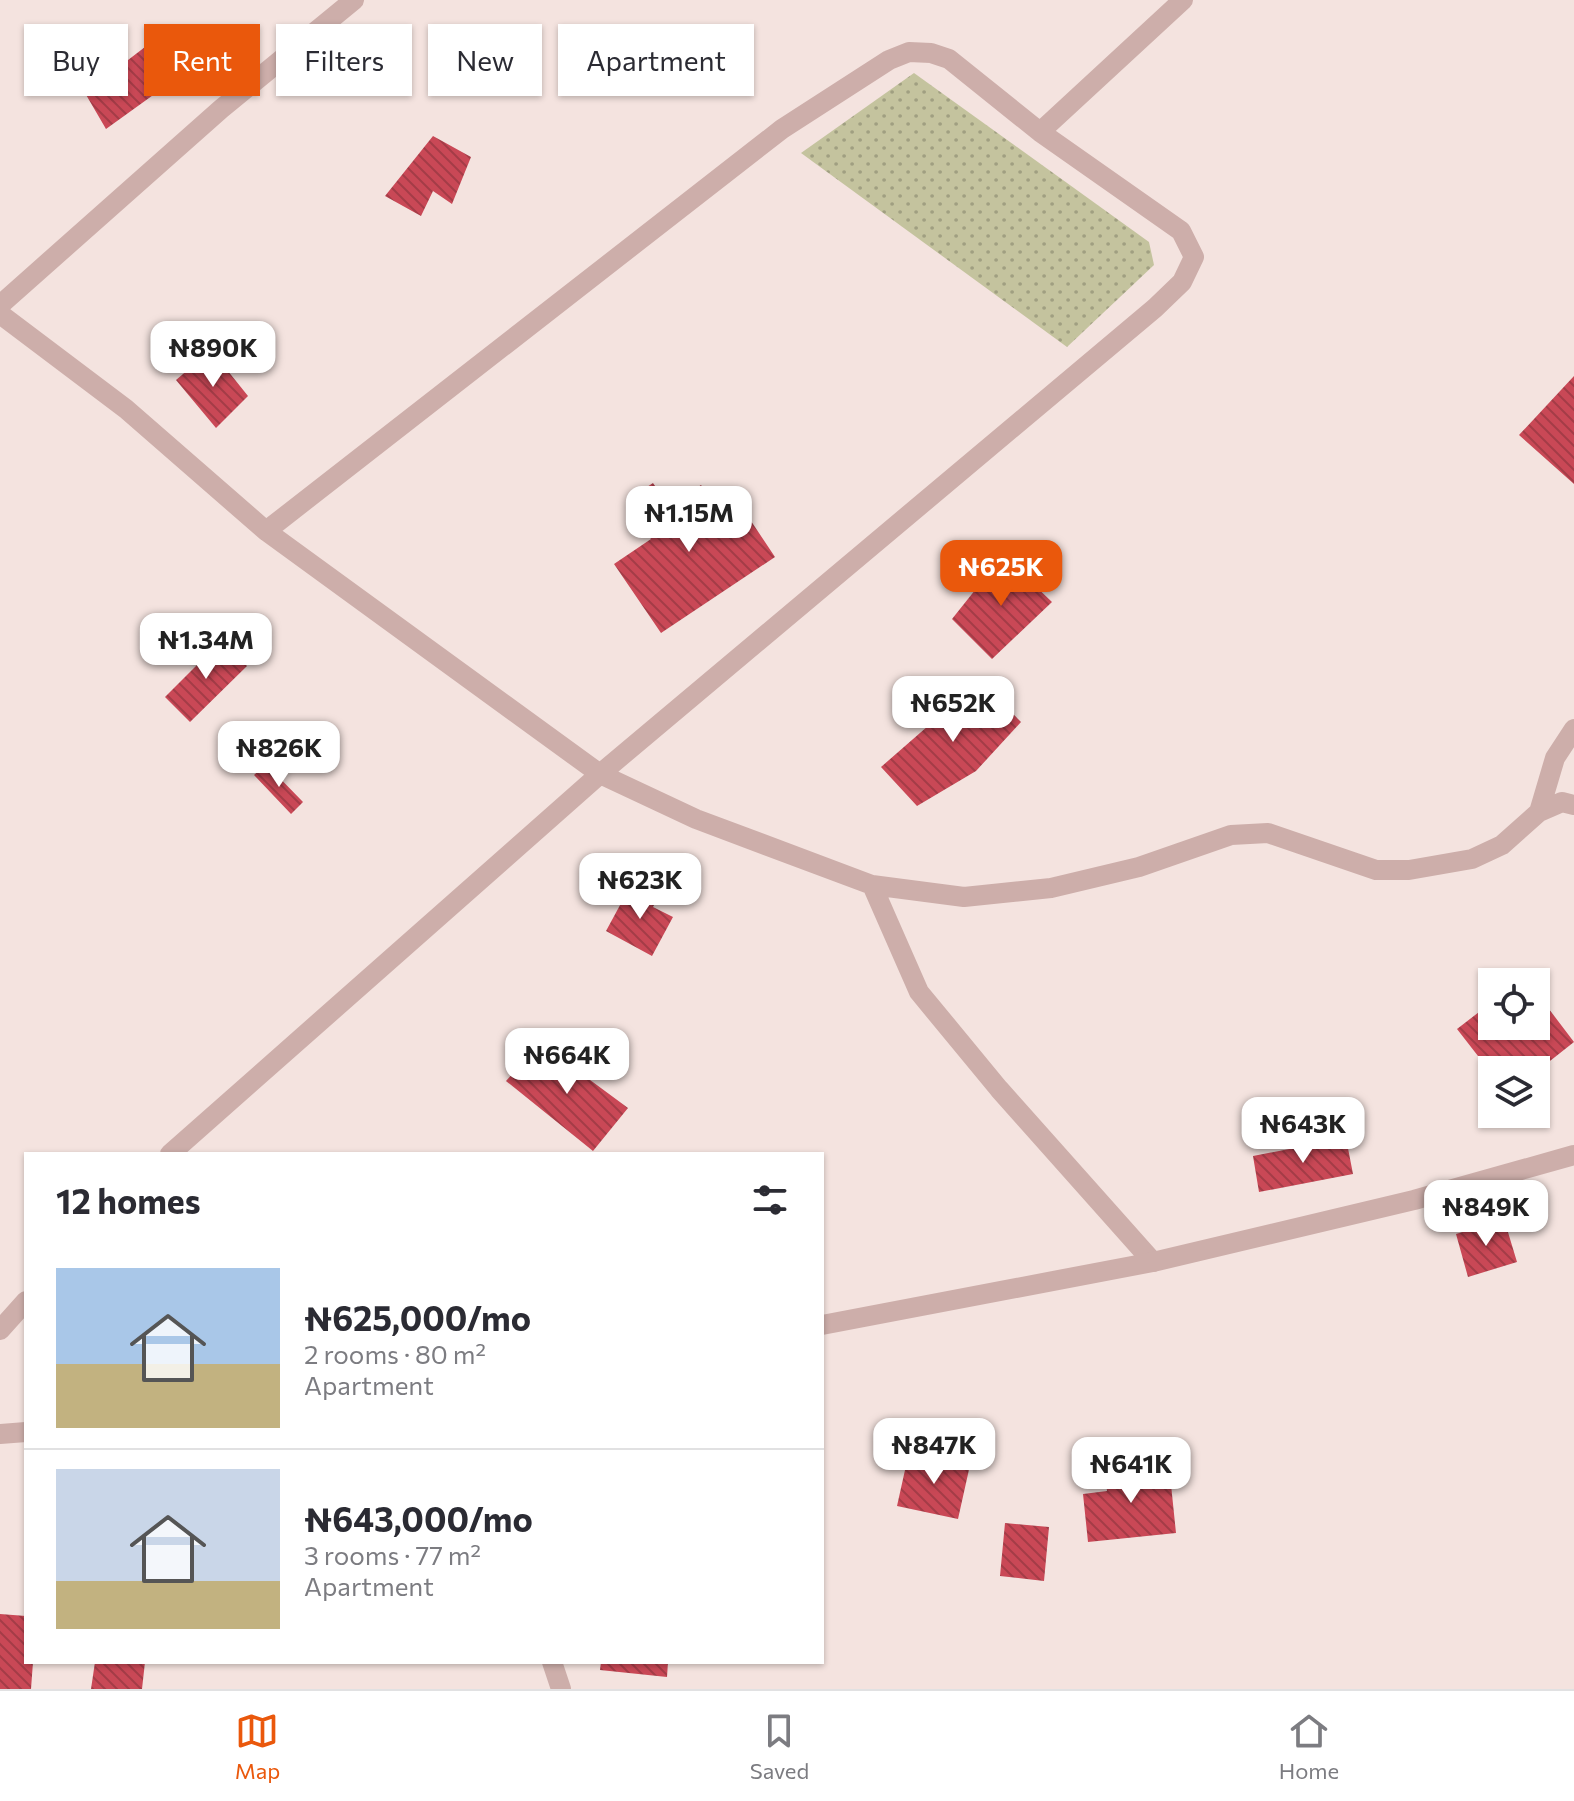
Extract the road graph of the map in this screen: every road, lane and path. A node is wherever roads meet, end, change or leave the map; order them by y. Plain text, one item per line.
1 (354, 0) edge
2 (1183, 0) edge
3 (1040, 132) junction
4 (0, 305) edge
5 (0, 314) edge
6 (266, 531) junction
7 (1574, 729) edge
8 (600, 774) junction
9 (1574, 805) edge
10 (1539, 812) junction
11 (872, 885) junction
12 (172, 1152) edge
13 (1574, 1155) edge
14 (1153, 1262) junction
15 (24, 1303) edge
16 (824, 1325) edge
17 (0, 1330) edge
18 (24, 1432) edge
19 (0, 1434) edge
20 (553, 1664) edge
21 (561, 1689) edge

1 - 4 street
2 - 3 street
3 - 6 street
3 - 8 street
5 - 6 street
6 - 8 street
7 - 10 street
8 - 11 street
8 - 12 street
9 - 10 street
10 - 11 street
11 - 14 street
13 - 14 street
14 - 16 street
15 - 17 street
18 - 19 street
20 - 21 street

